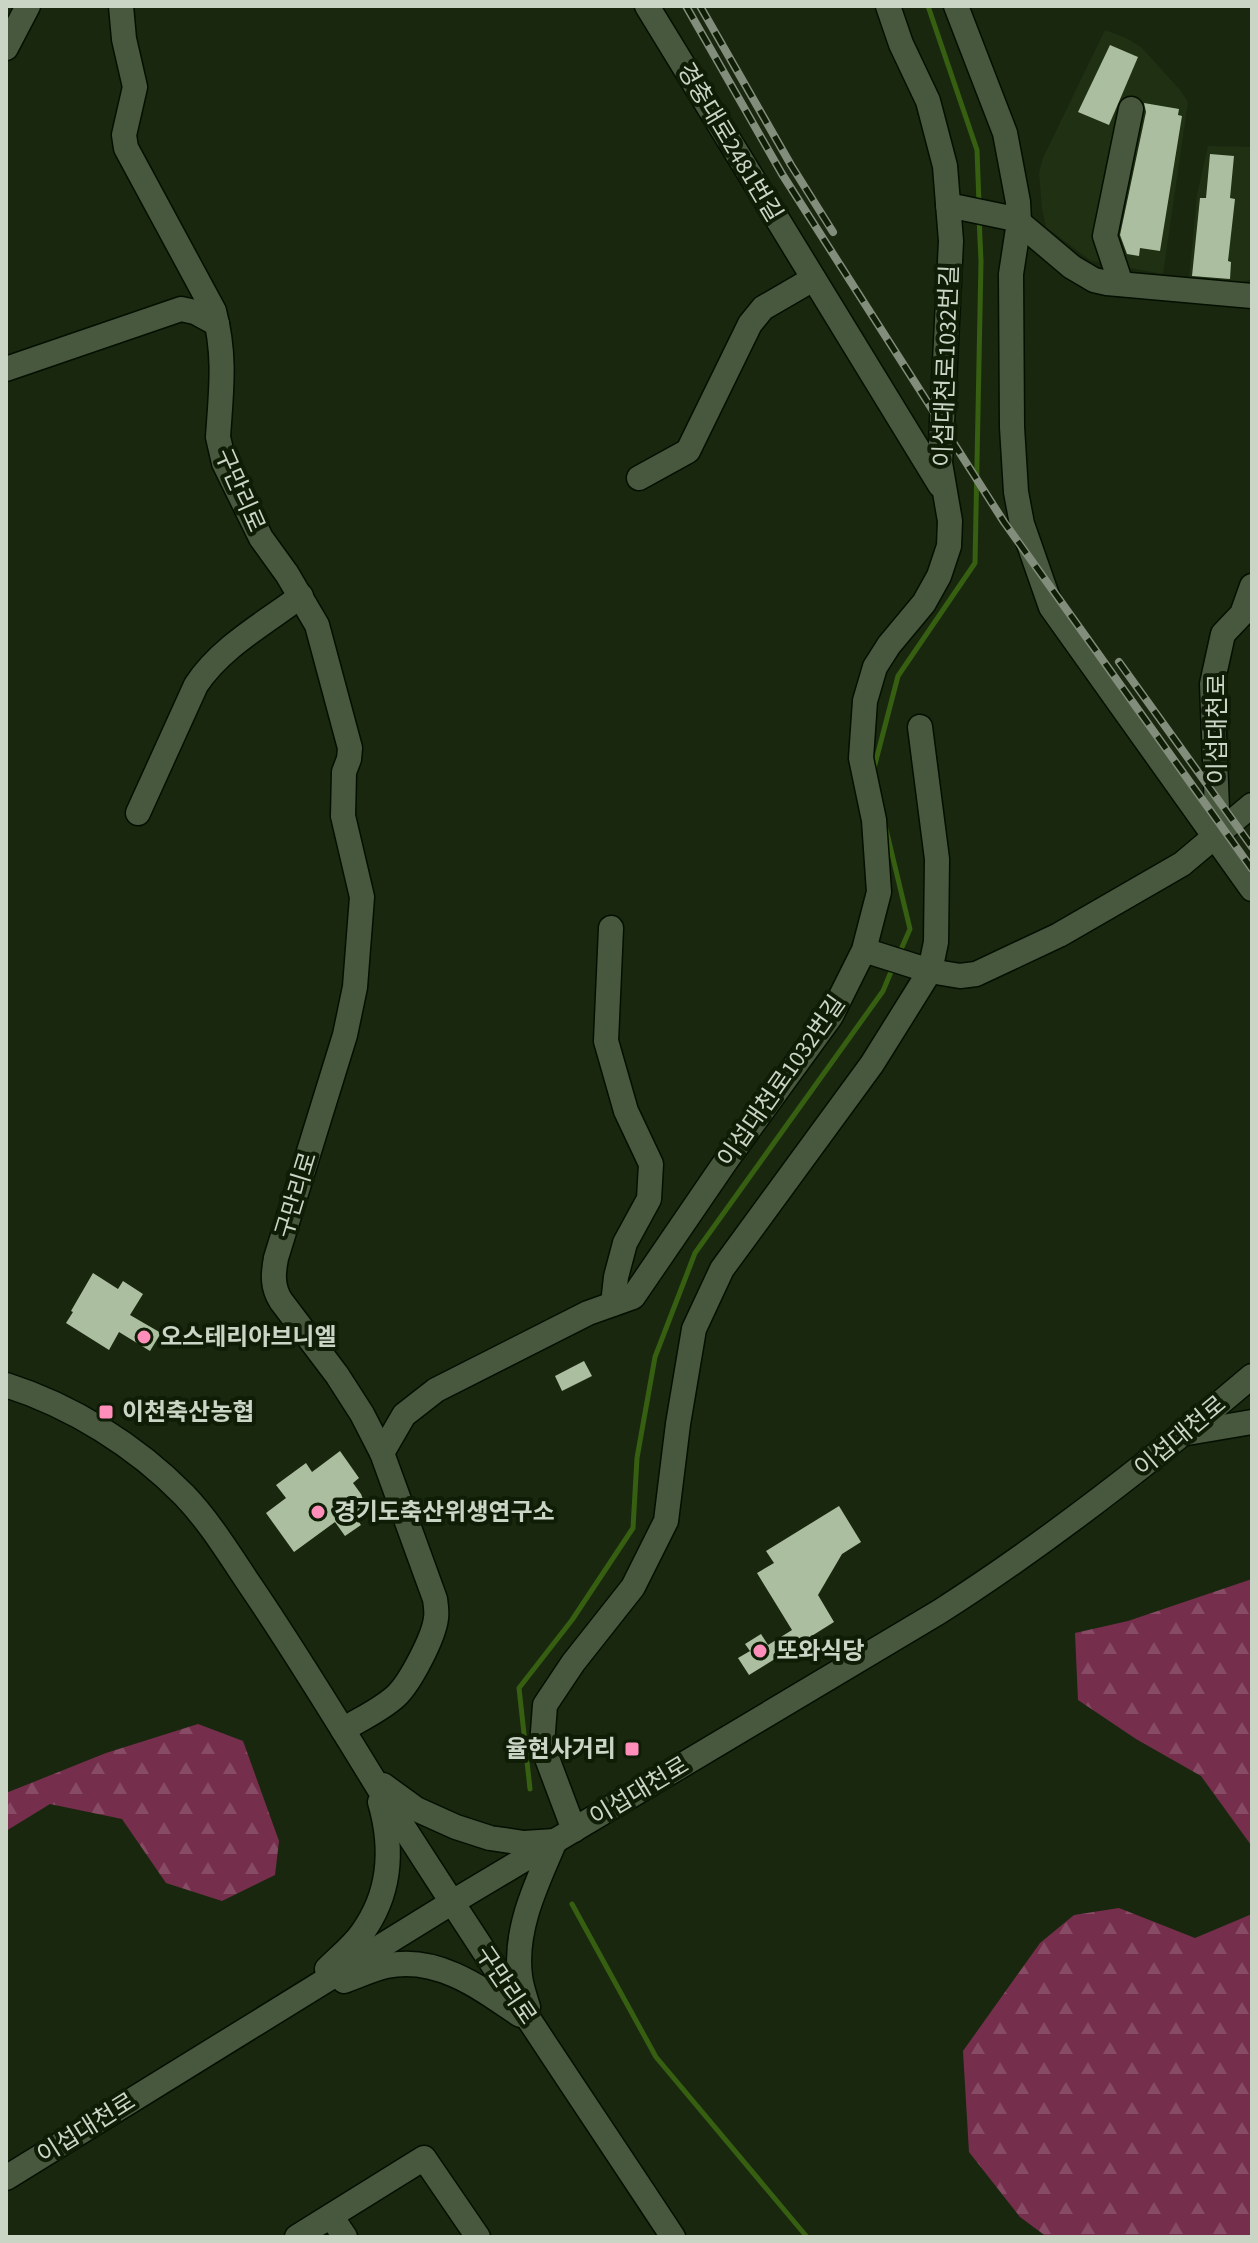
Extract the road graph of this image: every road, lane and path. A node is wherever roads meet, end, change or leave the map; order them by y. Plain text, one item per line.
1 (28, 6) edge
2 (121, 6) edge
3 (647, 6) edge
4 (888, 6) edge
5 (956, 6) edge
6 (6, 48) edge
7 (1131, 109) dead end
8 (948, 205) junction
9 (1014, 220) junction
10 (194, 274) junction
11 (813, 279) junction
12 (1121, 284) junction
13 (1252, 296) edge
14 (181, 309) junction
15 (217, 324) junction
16 (6, 369) edge
17 (639, 478) dead end
18 (945, 494) junction
19 (1252, 586) edge
20 (301, 596) junction
21 (920, 727) dead end
22 (1252, 805) edge
23 (138, 813) dead end
24 (1216, 835) junction
25 (1252, 889) edge
26 (611, 928) dead end
27 (870, 952) dead end
28 (925, 969) junction
29 (613, 1304) junction
30 (1252, 1376) edge
31 (6, 1385) edge
32 (1252, 1422) edge
33 (1184, 1434) junction
34 (382, 1453) junction
35 (343, 1730) junction
36 (373, 1778) junction
37 (564, 1836) junction
38 (451, 1903) junction
39 (301, 1996) junction
40 (533, 2025) junction
41 (6, 2178) edge
42 (331, 2216) junction
43 (297, 2237) edge
44 (345, 2237) edge
45 (478, 2237) edge
46 (673, 2237) edge

1 - 6 street
2 - 10 street
3 - 11 street, 경충대로2481번길
4 - 8 street
5 - 9 street
7 - 12 street
8 - 9 street
8 - 18 street, 이섭대천로1032번길
9 - 12 street
9 - 24 street
10 - 14 street
10 - 15 street, 구만리로
11 - 17 street
11 - 18 street, 경충대로2481번길
12 - 13 street
14 - 15 street
14 - 16 street
15 - 20 street, 구만리로
18 - 29 street, 이섭대천로1032번길
19 - 24 street, 이섭대천로
20 - 23 street
20 - 34 street, 구만리로
21 - 28 street
22 - 24 street
24 - 25 street
24 - 28 street
26 - 29 street
27 - 28 street
28 - 37 street
29 - 34 street, 이섭대천로1032번길
30 - 33 street, 이섭대천로
31 - 35 street, 구만리로
32 - 33 street
33 - 37 street, 이섭대천로
34 - 35 street, 구만리로
35 - 36 street, 구만리로
36 - 37 street
36 - 38 street, 구만리로
36 - 39 street
37 - 38 street, 이섭대천로
37 - 40 street
38 - 39 street, 이섭대천로
38 - 40 street, 구만리로
39 - 40 street
39 - 41 street, 이섭대천로
40 - 46 street, 구만리로
42 - 43 street
42 - 44 street
42 - 45 street

